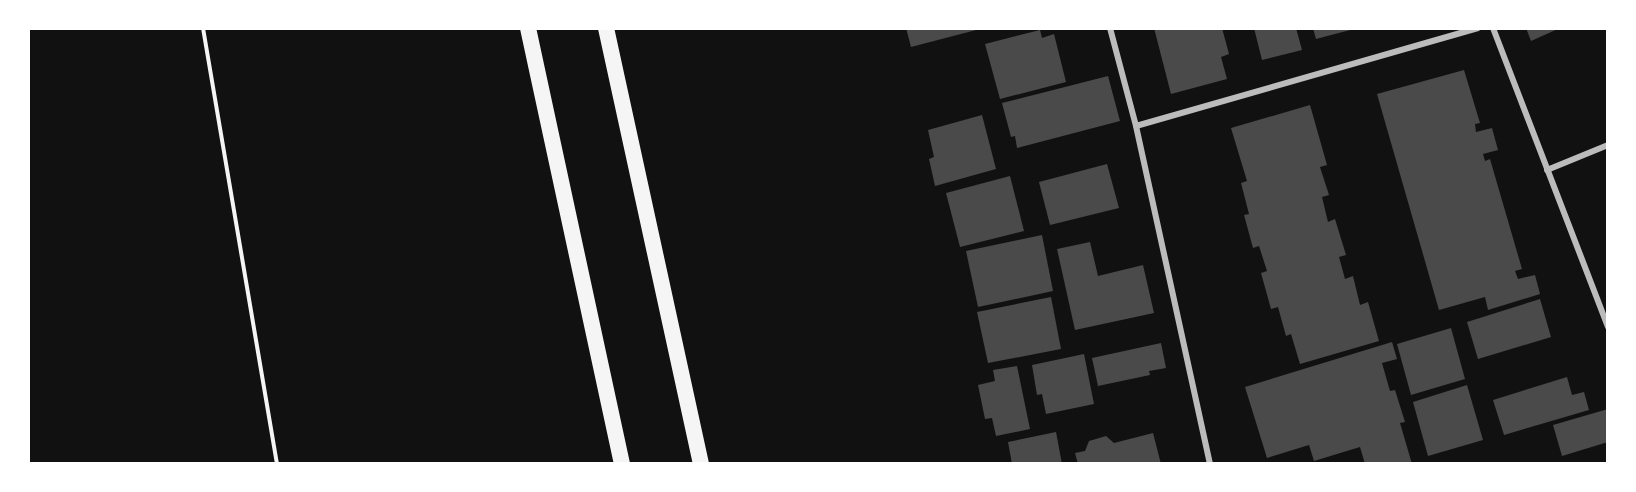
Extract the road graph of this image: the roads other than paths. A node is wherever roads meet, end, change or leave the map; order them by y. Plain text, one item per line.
1 (528, 28) edge
2 (606, 28) edge
3 (1110, 28) edge
4 (1478, 28) edge
5 (1493, 28) edge
6 (1136, 126) junction
7 (1608, 145) edge
8 (1547, 170) junction
9 (1608, 327) edge
10 (622, 464) edge
11 (701, 464) edge
12 (1210, 464) edge

1 - 10 highway
2 - 11 highway
3 - 6 street
4 - 6 street
5 - 8 street
6 - 12 street
7 - 8 street
8 - 9 street

